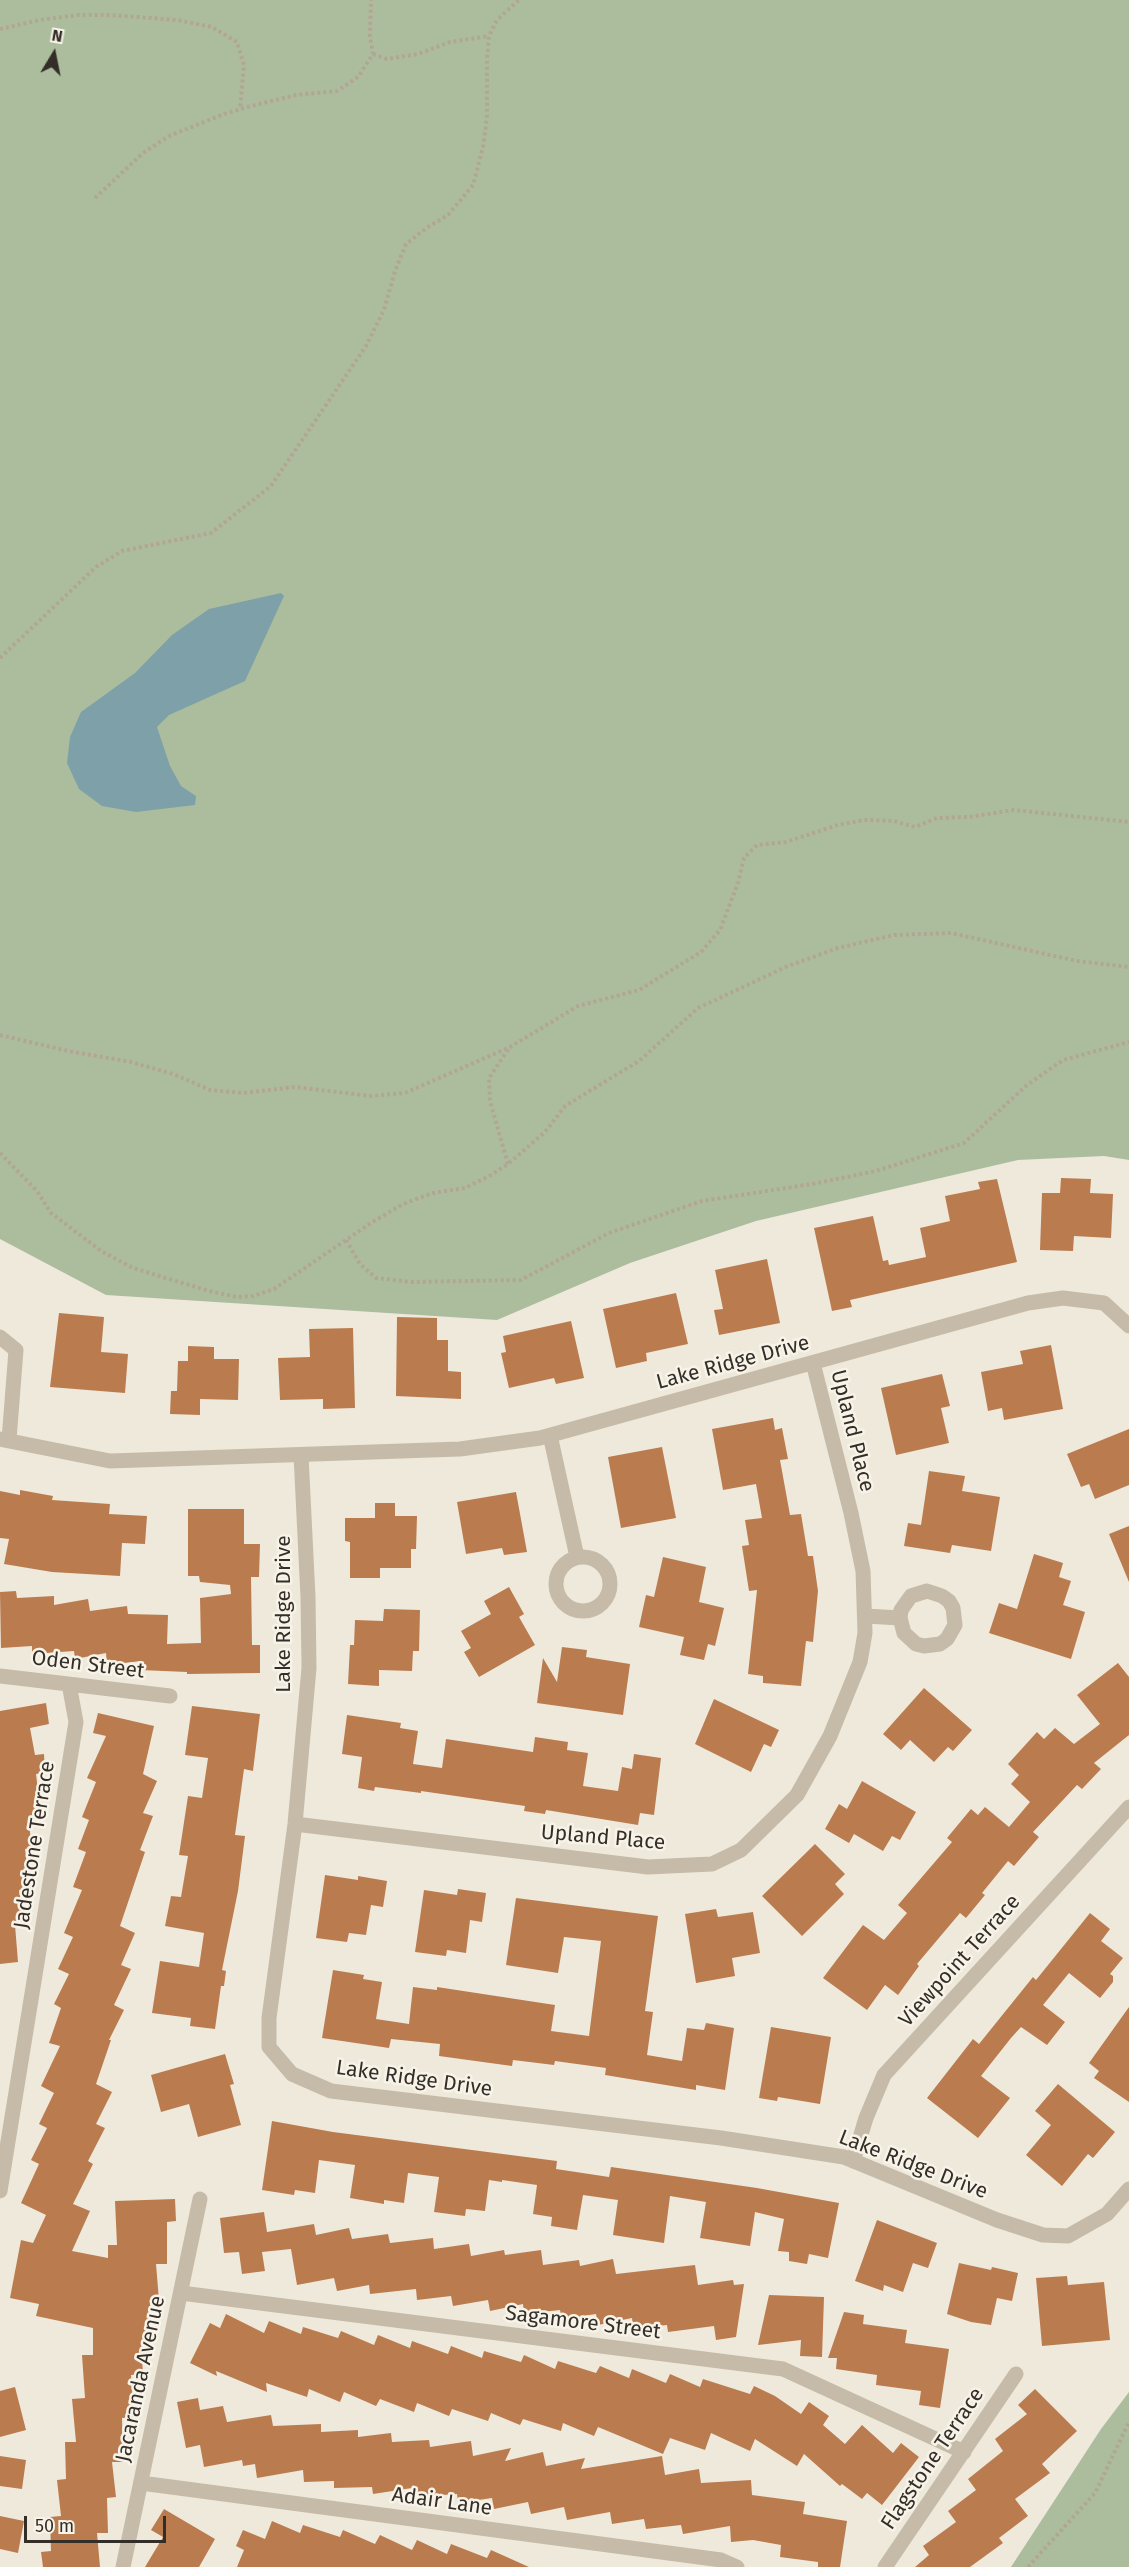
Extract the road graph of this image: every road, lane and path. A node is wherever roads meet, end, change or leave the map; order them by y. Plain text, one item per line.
1 (371, 0) edge
2 (519, 0) edge
3 (0, 29) edge
4 (489, 36) junction
5 (373, 54) junction
6 (240, 109) junction
7 (95, 198) dead end
8 (0, 658) edge
9 (1129, 822) edge
10 (1129, 967) edge
11 (0, 1035) edge
12 (1129, 1042) edge
13 (510, 1047) junction
14 (0, 1153) edge
15 (508, 1164) junction
16 (346, 1240) junction
17 (1129, 1326) edge
18 (0, 1337) edge
19 (813, 1363) junction
20 (550, 1435) junction
21 (5, 1440) edge
22 (301, 1455) junction
23 (578, 1557) dead end
24 (866, 1616) junction
25 (900, 1618) dead end
26 (0, 1676) edge
27 (69, 1684) junction
28 (170, 1696) dead end
29 (1129, 1807) edge
30 (295, 1824) junction
31 (853, 2161) junction
32 (1129, 2189) edge
33 (0, 2191) edge
34 (200, 2199) dead end
35 (181, 2293) junction
36 (1016, 2374) dead end
37 (1129, 2422) edge
38 (964, 2452) junction
39 (141, 2483) junction
40 (123, 2567) edge
41 (737, 2567) edge
42 (885, 2567) edge
43 (1028, 2567) edge

1 - 5 path
2 - 4 path
3 - 6 path
4 - 5 path
4 - 8 path
5 - 6 path
6 - 7 path
9 - 13 path
10 - 15 path
11 - 13 path
12 - 16 path
13 - 15 path
14 - 16 path
15 - 16 path
17 - 19 street, Lake Ridge Drive
18 - 21 street, Lake Ridge Drive
19 - 20 street, Lake Ridge Drive
19 - 24 street, Upland Place
20 - 22 street, Lake Ridge Drive
20 - 23 street
21 - 22 street, Lake Ridge Drive
22 - 30 street, Lake Ridge Drive
24 - 25 street
24 - 30 street, Upland Place
26 - 27 street, Oden Street
27 - 28 street, Oden Street
27 - 33 street, Jadestone Terrace
29 - 31 street, Viewpoint Terrace
30 - 31 street, Lake Ridge Drive
31 - 32 street, Lake Ridge Drive
34 - 35 street, Jacaranda Avenue
35 - 38 street, Sagamore Street
35 - 39 street, Jacaranda Avenue
36 - 38 street, Flagstone Terrace
37 - 43 path
38 - 42 street, Flagstone Terrace
39 - 40 street, Jacaranda Avenue
39 - 41 street, Adair Lane

